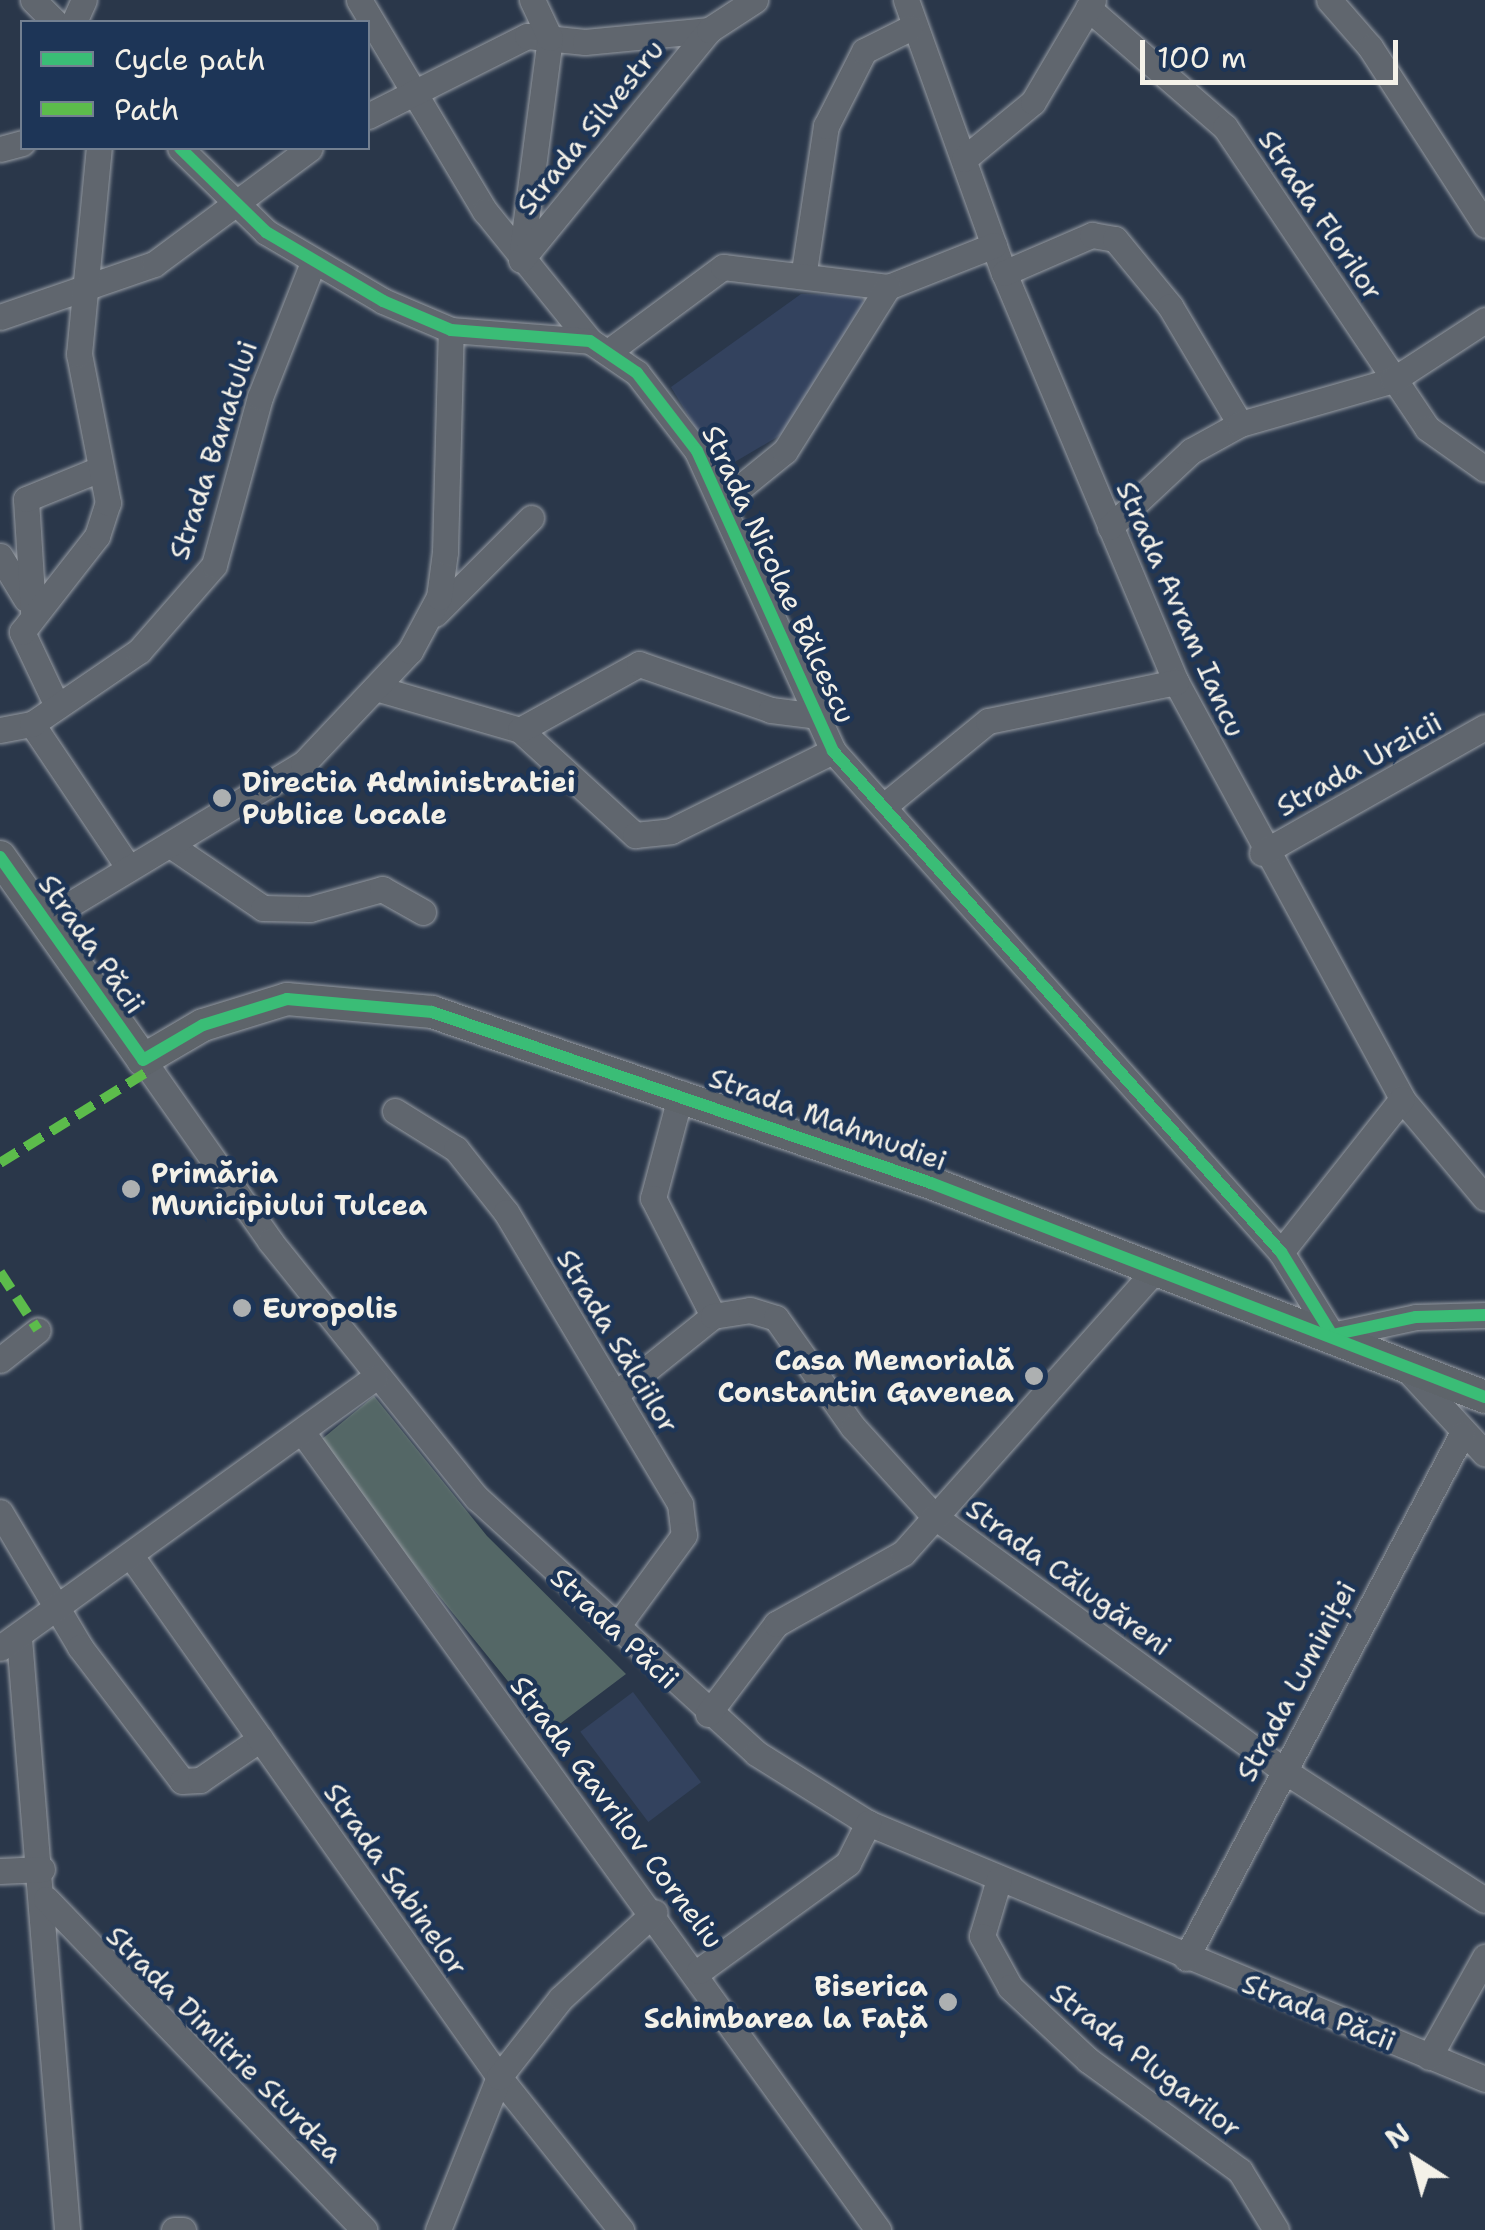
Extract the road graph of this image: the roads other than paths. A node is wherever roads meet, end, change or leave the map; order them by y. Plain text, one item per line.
1 (33, 0) edge
2 (359, 0) edge
3 (532, 0) edge
4 (756, 0) edge
5 (906, 0) edge
6 (1329, 0) edge
7 (1090, 4) edge
8 (53, 20) edge
9 (910, 28) junction
10 (708, 30) junction
11 (550, 38) junction
12 (411, 93) junction
13 (370, 115) edge
14 (100, 150) edge
15 (182, 150) edge
16 (307, 150) edge
17 (964, 159) junction
18 (233, 201) junction
19 (1485, 226) edge
20 (994, 245) junction
21 (521, 260) junction
22 (312, 265) junction
23 (804, 272) junction
24 (1004, 273) junction
25 (888, 286) junction
26 (79, 294) junction
27 (0, 317) edge
28 (1485, 320) edge
29 (450, 330) junction
30 (599, 346) junction
31 (1393, 380) junction
32 (1240, 424) junction
33 (100, 469) junction
34 (1485, 470) edge
35 (722, 503) junction
36 (530, 518) dead end
37 (1110, 527) junction
38 (0, 556) edge
39 (30, 606) junction
40 (432, 618) junction
41 (1176, 682) junction
42 (379, 689) junction
43 (57, 706) junction
44 (817, 716) junction
45 (32, 724) junction
46 (1485, 726) edge
47 (0, 730) edge
48 (520, 730) junction
49 (833, 751) junction
50 (884, 806) junction
51 (170, 844) junction
52 (1262, 854) junction
53 (0, 857) edge
54 (128, 867) junction
55 (423, 912) dead end
56 (44, 920) junction
57 (142, 1060) junction
58 (681, 1092) junction
59 (1402, 1098) junction
60 (395, 1111) dead end
61 (1485, 1198) edge
62 (1281, 1252) junction
63 (1158, 1267) junction
64 (1485, 1315) edge
65 (712, 1316) junction
66 (38, 1330) dead end
67 (1332, 1334) junction
68 (0, 1360) edge
69 (1402, 1364) junction
70 (375, 1378) junction
71 (617, 1394) junction
72 (1485, 1397) edge
73 (304, 1432) junction
74 (1462, 1434) junction
75 (1485, 1454) edge
76 (0, 1512) edge
77 (935, 1517) junction
78 (132, 1556) junction
79 (58, 1610) junction
80 (616, 1628) junction
81 (9, 1643) edge
82 (708, 1714) junction
83 (260, 1739) junction
84 (1283, 1770) junction
85 (868, 1823) junction
86 (42, 1869) junction
87 (0, 1871) edge
88 (999, 1879) junction
89 (45, 1898) junction
90 (1485, 1900) edge
91 (656, 1912) junction
92 (1186, 1958) junction
93 (1485, 1958) edge
94 (699, 1971) junction
95 (1429, 2057) junction
96 (500, 2077) junction
97 (1485, 2079) edge
98 (1278, 2228) edge
99 (61, 2229) edge
100 (174, 2230) edge
101 (183, 2230) edge
102 (364, 2230) edge
103 (438, 2230) edge
104 (621, 2230) edge
105 (878, 2230) edge

1 - 8 street
2 - 12 street, Strada Nicolae Bălcescu
3 - 11 street
4 - 10 street, Strada Silvestru
5 - 9 street, Strada Avram Iancu
6 - 19 street
7 - 17 street
7 - 31 street, Strada Florilor
9 - 17 street, Strada Avram Iancu
9 - 23 street
10 - 11 street
10 - 21 street, Strada Silvestru
11 - 12 street
11 - 21 street
12 - 13 street
12 - 21 street, Strada Nicolae Bălcescu
14 - 26 street
15 - 18 street
16 - 18 street
17 - 20 street, Strada Avram Iancu
18 - 22 street
18 - 26 street
20 - 24 street, Strada Avram Iancu
20 - 25 street
21 - 30 street, Strada Nicolae Bălcescu
22 - 29 street
22 - 43 street, Strada Banatului
23 - 25 street
23 - 30 street
24 - 32 street
24 - 37 street, Strada Avram Iancu
25 - 35 street
26 - 27 street
26 - 33 street
28 - 31 street
29 - 30 street
29 - 40 street
30 - 35 street, Strada Nicolae Bălcescu
31 - 32 street
31 - 34 street, Strada Florilor
32 - 37 street
33 - 39 street
33 - 39 street
35 - 44 street, Strada Nicolae Bălcescu
36 - 40 street
37 - 41 street, Strada Avram Iancu
38 - 39 street
39 - 43 street
40 - 42 street
41 - 50 street
41 - 52 street, Strada Avram Iancu
42 - 48 street
42 - 51 street
43 - 45 street, Strada Banatului
44 - 48 street
44 - 49 street, Strada Nicolae Bălcescu
45 - 47 street, Strada Banatului
45 - 54 street
46 - 52 street, Strada Urzicii
48 - 49 street
49 - 50 street, Strada Nicolae Bălcescu
50 - 62 street, Strada Nicolae Bălcescu
51 - 54 street
51 - 55 street
52 - 59 street, Strada Avram Iancu
53 - 56 main road, Strada Păcii
54 - 56 street
56 - 57 main road, Strada Păcii
57 - 58 main road, Strada Mahmudiei
57 - 70 street, Strada Păcii
58 - 63 main road, Strada Mahmudiei
58 - 65 street
59 - 61 street, Strada Avram Iancu
59 - 62 street
60 - 71 street, Strada Sălciilor
62 - 67 street, Strada Nicolae Bălcescu
63 - 67 main road, Strada Mahmudiei
63 - 77 street
64 - 67 street
65 - 71 street
65 - 77 street, Strada Călugăreni
66 - 68 street
67 - 69 main road, Strada Mahmudiei
69 - 72 main road, Strada Mahmudiei
69 - 74 street
70 - 73 street
70 - 80 street, Strada Păcii
71 - 80 street, Strada Sălciilor
73 - 78 street
73 - 91 street, Strada Gavrilov Corneliu
74 - 75 street
74 - 84 street, Strada Luminiței
76 - 79 street
77 - 82 street
77 - 84 street, Strada Călugăreni
78 - 79 street
78 - 83 street, Strada Sabinelor
79 - 81 street
79 - 83 street
80 - 82 street, Strada Păcii
81 - 86 street
82 - 85 street, Strada Păcii
83 - 96 street, Strada Sabinelor
84 - 90 street, Strada Călugăreni
84 - 92 street, Strada Luminiței
85 - 88 street, Strada Păcii
85 - 94 street
86 - 87 street
86 - 89 street
88 - 92 street, Strada Păcii
88 - 98 street, Strada Plugarilor
89 - 99 street
89 - 102 street, Strada Dimitrie Sturdza
91 - 94 street, Strada Gavrilov Corneliu
91 - 96 street
92 - 95 street, Strada Păcii
93 - 95 street
94 - 105 street, Strada Gavrilov Corneliu
95 - 97 street, Strada Păcii
96 - 103 street
96 - 104 street, Strada Sabinelor
100 - 101 street

